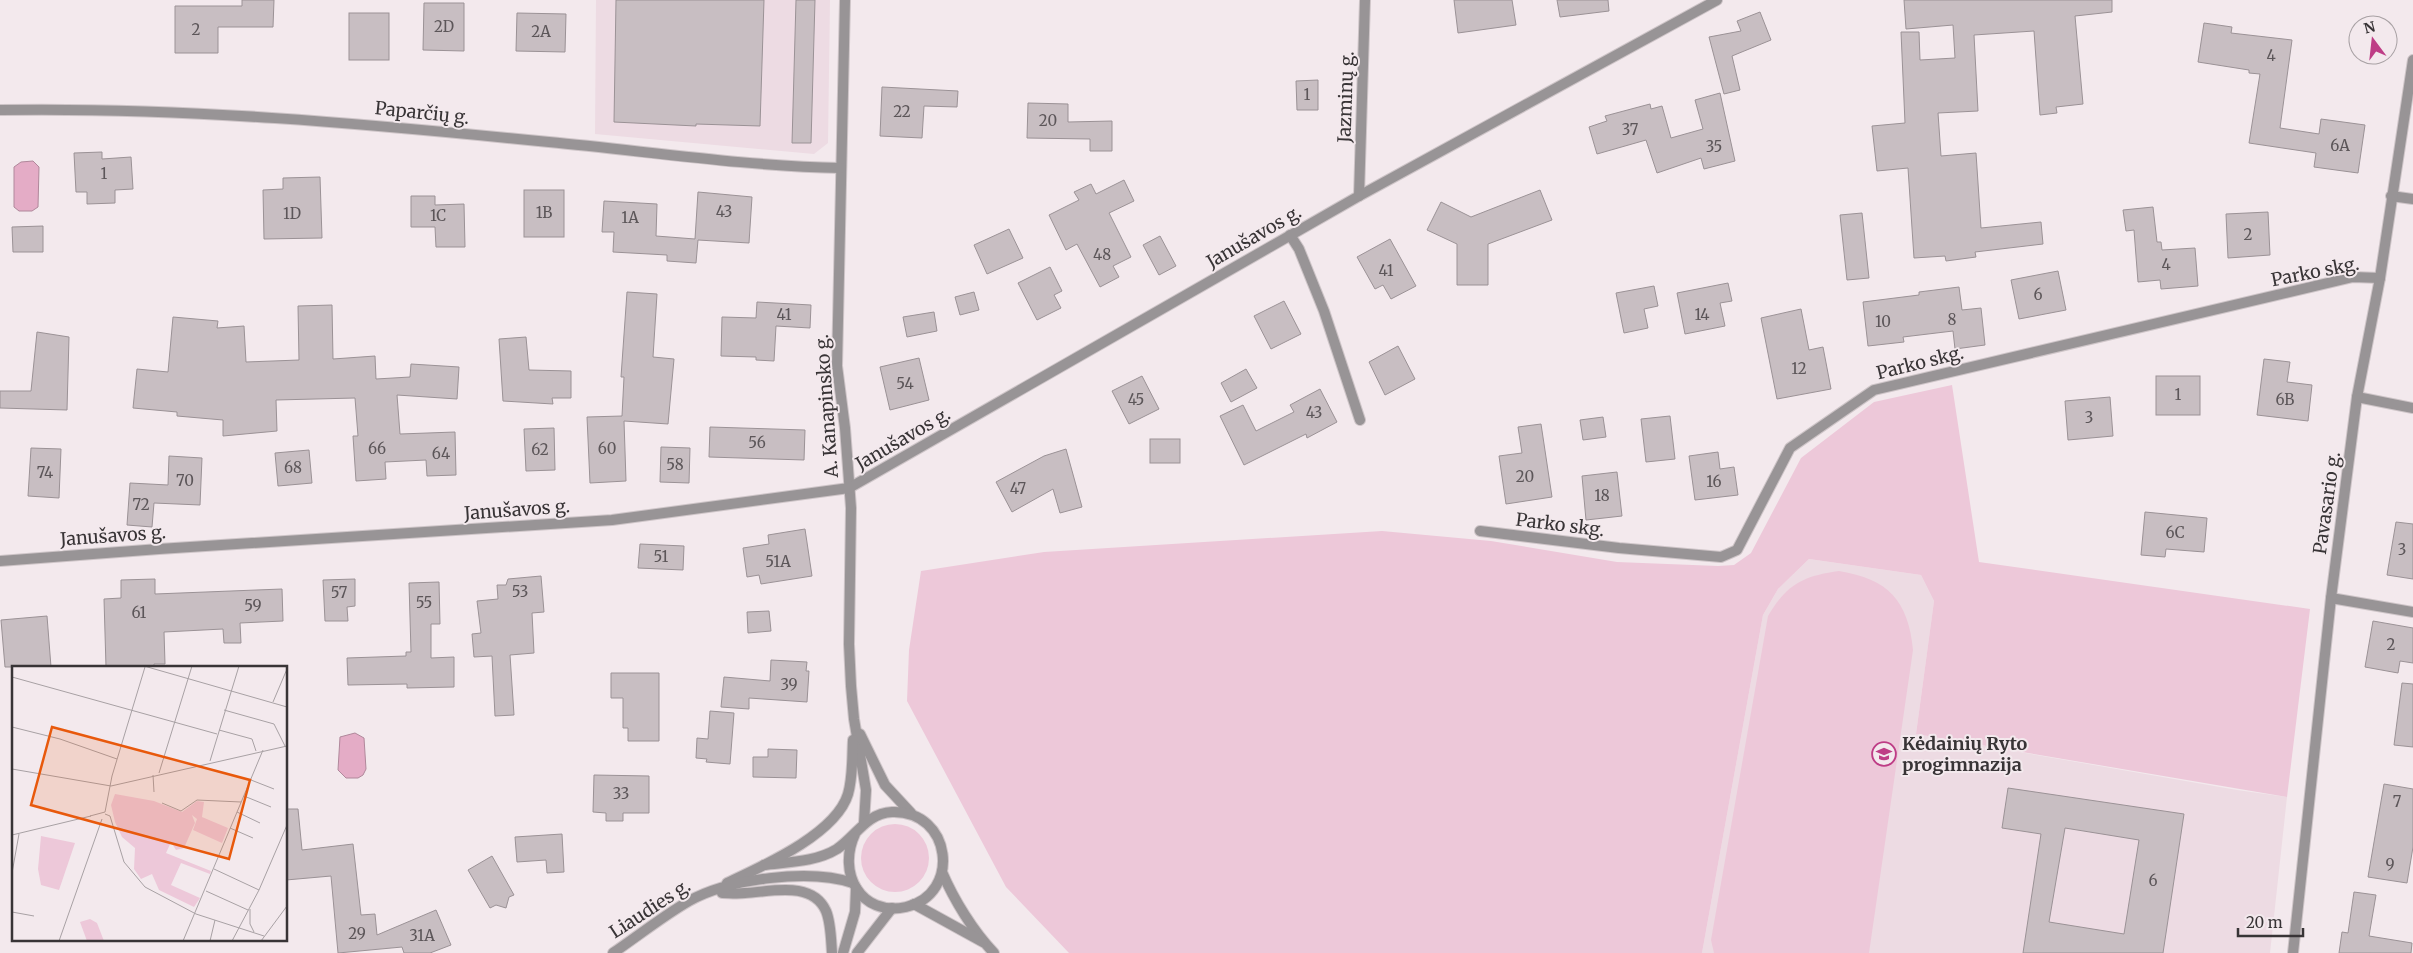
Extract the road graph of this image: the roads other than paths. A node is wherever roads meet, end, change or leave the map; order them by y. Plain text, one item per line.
1 (845, 0) edge
2 (1365, 0) edge
3 (1717, 0) edge
4 (2413, 60) edge
5 (0, 110) edge
6 (840, 168) junction
7 (1359, 196) junction
8 (2391, 196) junction
9 (2413, 199) edge
10 (1290, 235) junction
11 (2380, 278) junction
12 (2357, 397) junction
13 (2413, 408) edge
14 (1360, 420) dead end
15 (849, 488) junction
16 (1480, 531) dead end
17 (0, 561) edge
18 (2330, 598) junction
19 (2413, 612) edge
20 (854, 719) junction
21 (912, 814) junction
22 (864, 823) junction
23 (855, 834) junction
24 (764, 866) junction
25 (942, 872) junction
26 (854, 885) junction
27 (708, 892) junction
28 (914, 904) junction
29 (892, 908) junction
30 (986, 944) junction
31 (613, 953) edge
32 (832, 953) edge
33 (843, 953) edge
34 (857, 953) edge
35 (994, 953) edge
36 (2293, 953) edge

1 - 6 street, A. Kanapinsko g.
2 - 7 street, Jazminų g.
3 - 7 street, Janušavos g.
4 - 8 street, Pavasario g.
5 - 6 street, Paparčių g.
6 - 15 street, A. Kanapinsko g.
7 - 10 street, Janušavos g.
8 - 9 street
8 - 11 street, Pavasario g.
10 - 14 street
10 - 15 street, Janušavos g.
11 - 12 street, Pavasario g.
11 - 16 street, Parko skg.
12 - 13 street
12 - 18 street, Pavasario g.
15 - 17 street, Janušavos g.
15 - 20 street, A. Kanapinsko g.
18 - 19 street
18 - 36 street, Pavasario g.
20 - 21 street
20 - 22 street
20 - 24 street
21 - 22 street
21 - 25 street
22 - 23 street
23 - 24 street
23 - 26 street
24 - 27 street
25 - 28 street
25 - 30 street
26 - 27 street, Liaudies g.
26 - 29 street
26 - 33 street
27 - 31 street, Liaudies g.
27 - 32 street
28 - 29 street
28 - 30 street
29 - 34 street
30 - 35 street

